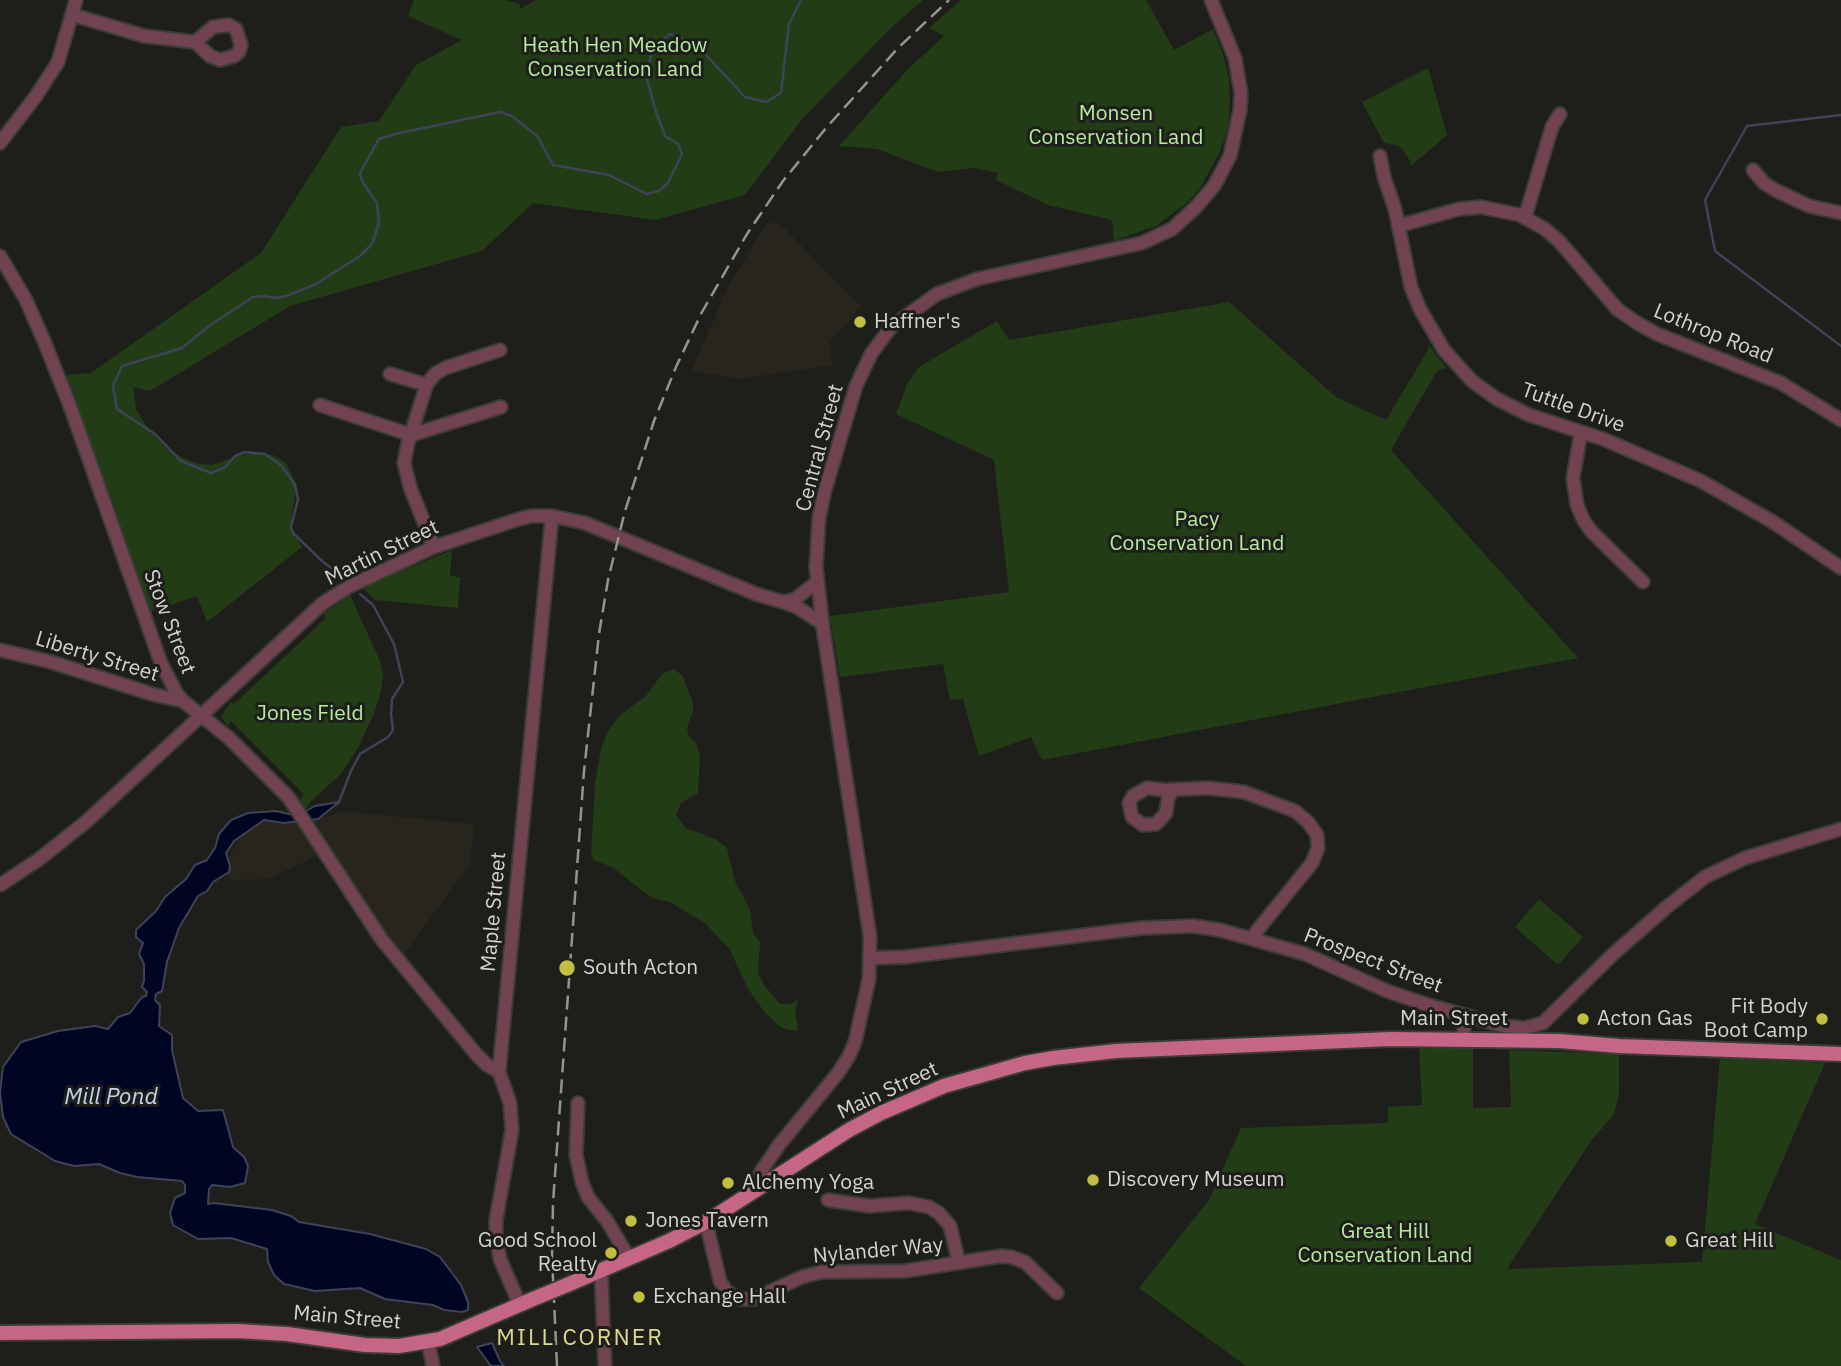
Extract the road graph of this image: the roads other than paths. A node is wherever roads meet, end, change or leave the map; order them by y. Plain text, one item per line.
1 (76, 0) edge
2 (1210, 0) edge
3 (73, 15) junction
4 (195, 42) dead end
5 (1560, 114) dead end
6 (0, 143) edge
7 (1380, 156) dead end
8 (1753, 170) dead end
9 (1841, 213) edge
10 (1525, 217) junction
11 (1398, 226) junction
12 (0, 256) edge
13 (500, 350) dead end
14 (390, 374) dead end
15 (427, 385) junction
16 (320, 405) dead end
17 (501, 407) dead end
18 (1841, 420) edge
19 (1581, 432) junction
20 (411, 435) junction
21 (552, 516) junction
22 (434, 547) junction
23 (1841, 568) edge
24 (817, 582) junction
25 (1643, 582) dead end
26 (783, 602) junction
27 (822, 624) junction
28 (0, 650) edge
29 (183, 701) junction
30 (202, 715) junction
31 (1173, 790) dead end
32 (1841, 829) edge
33 (0, 885) edge
34 (1254, 939) junction
35 (871, 958) junction
36 (1465, 1015) junction
37 (1539, 1024) junction
38 (1463, 1040) junction
39 (1540, 1041) junction
40 (1841, 1054) edge
41 (499, 1072) junction
42 (578, 1103) dead end
43 (752, 1192) junction
44 (828, 1200) dead end
45 (706, 1222) junction
46 (629, 1258) junction
47 (960, 1263) junction
48 (601, 1270) junction
49 (1058, 1293) dead end
50 (526, 1302) junction
51 (0, 1333) edge
52 (428, 1342) junction
53 (433, 1366) edge
54 (605, 1366) edge

1 - 3 street
2 - 24 street, Central Street
3 - 4 street
3 - 6 street
5 - 10 street
7 - 11 street, Tuttle Drive
8 - 9 street
10 - 11 street, Lothrop Road
10 - 18 street, Lothrop Road
11 - 19 street, Tuttle Drive
12 - 29 street, Stow Street
13 - 15 street
14 - 15 street
15 - 20 street
16 - 20 street
17 - 20 street
19 - 23 street, Tuttle Drive
19 - 25 street
20 - 22 street
21 - 22 street, Martin Street
21 - 26 street, Martin Street
21 - 41 street, Maple Street
22 - 30 street, Martin Street
24 - 26 street
24 - 27 street, Central Street
26 - 27 street, Martin Street
27 - 35 street, Central Street
28 - 29 street, Liberty Street
29 - 30 street, Stow Street
30 - 33 street, Martin Street
30 - 41 street, Stow Street
31 - 34 street
32 - 37 street
34 - 35 street, Prospect Street
34 - 36 street, Prospect Street
35 - 43 street, Central Street
36 - 37 street, Prospect Street
36 - 38 street
37 - 39 street
38 - 39 main road, Main Street
38 - 43 main road, Main Street
39 - 40 main road, Main Street
41 - 50 street, Maple Street
42 - 46 street
43 - 45 main road, Main Street
44 - 47 street
45 - 46 main road, Main Street
45 - 47 street, Nylander Way
46 - 48 main road, Main Street
47 - 49 street, Nylander Way
48 - 50 main road, Main Street, bridge
48 - 54 street
50 - 52 main road, Main Street
51 - 52 main road, Main Street
52 - 53 street

